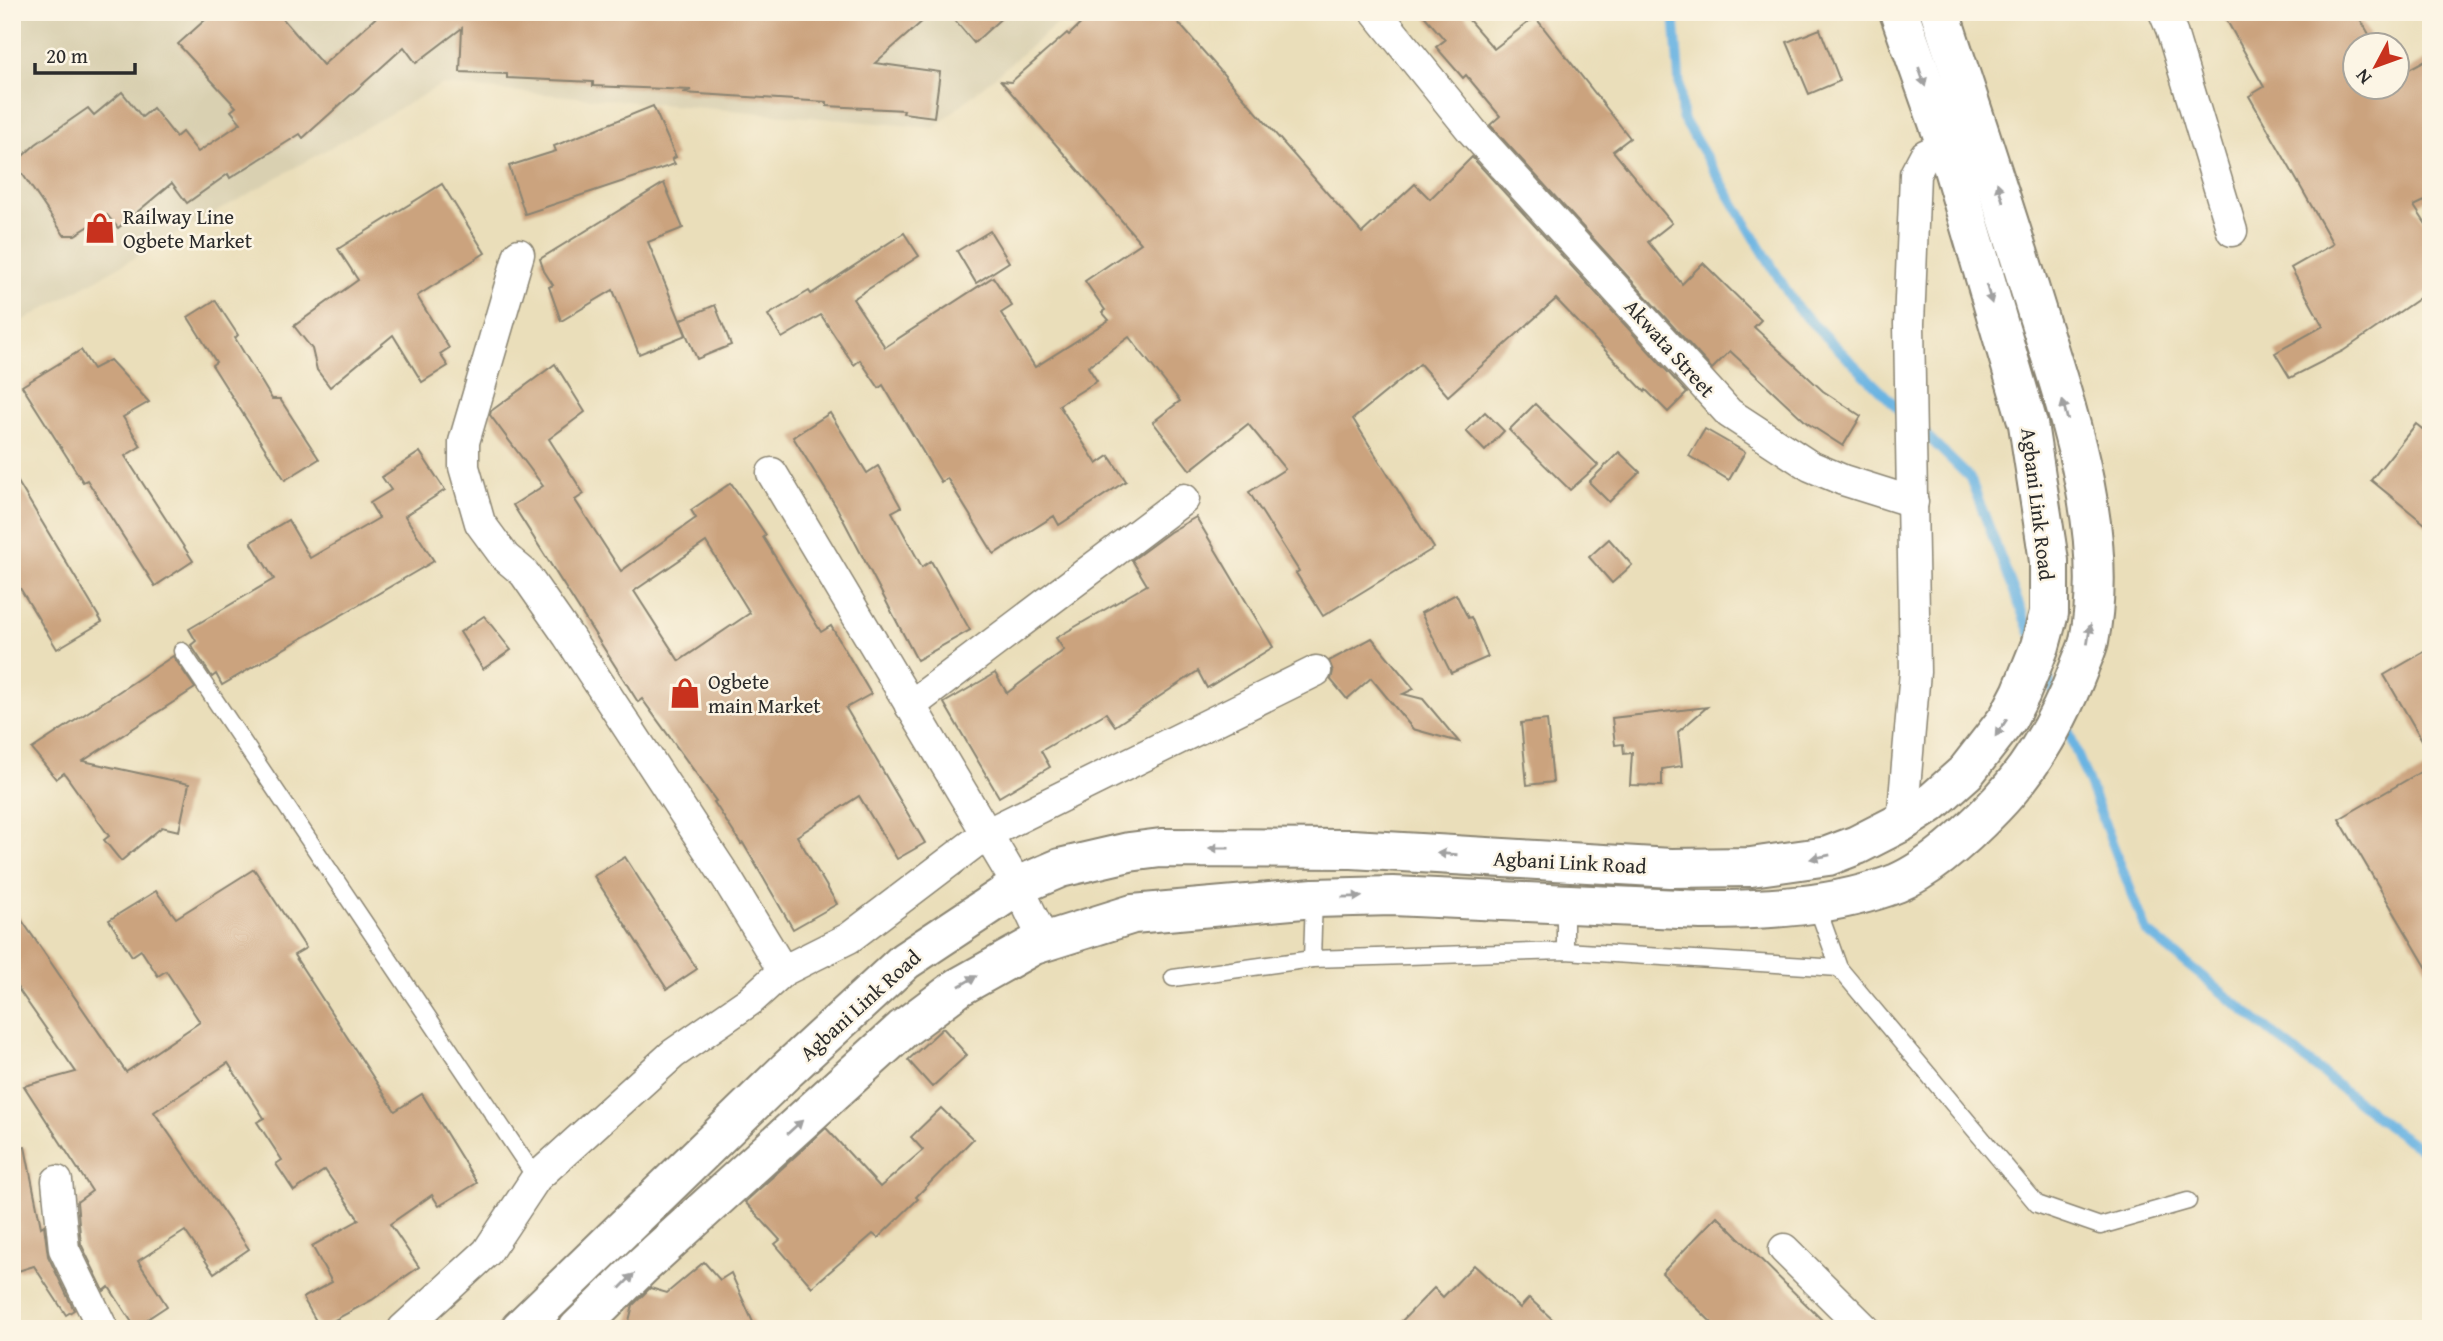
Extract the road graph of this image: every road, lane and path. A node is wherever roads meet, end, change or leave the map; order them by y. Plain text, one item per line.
1 (1376, 12) edge
2 (1899, 12) edge
3 (1940, 12) edge
4 (2164, 12) edge
5 (1963, 137) junction
6 (2232, 231) dead end
7 (519, 254) dead end
8 (772, 473) dead end
9 (1184, 499) dead end
10 (1913, 502) junction
11 (182, 651) dead end
12 (1316, 671) dead end
13 (910, 706) junction
14 (1902, 822) junction
15 (986, 834) junction
16 (1018, 886) junction
17 (1314, 898) junction
18 (1565, 903) junction
19 (1816, 904) junction
20 (1044, 942) junction
21 (1565, 951) junction
22 (1312, 960) junction
23 (1839, 968) junction
24 (783, 971) junction
25 (1173, 978) dead end
26 (536, 1178) junction
27 (57, 1181) dead end
28 (2188, 1200) dead end
29 (1784, 1249) dead end
30 (103, 1329) edge
31 (402, 1329) edge
32 (520, 1329) edge
33 (578, 1329) edge
34 (1865, 1329) edge

1 - 10 street, Akwata Street
2 -> 5 main road, Agbani Link Road
3 - 5 main road, Agbani Link Road
4 - 6 street
5 - 10 street
5 -> 14 main road, Agbani Link Road
19 -> 5 main road, Agbani Link Road
7 - 24 street
8 - 13 street
9 - 13 street
10 - 14 street
11 - 26 lane
12 - 15 street
13 - 15 street
14 -> 16 main road, Agbani Link Road
15 - 16 street
15 - 24 street
16 - 20 street
16 - 32 main road, Agbani Link Road
17 -> 18 main road, Agbani Link Road
17 - 20 main road, Agbani Link Road
17 - 22 lane
18 - 19 main road, Agbani Link Road
18 - 21 lane
19 - 23 lane
33 -> 20 main road, Agbani Link Road
21 - 22 lane
21 - 23 lane
22 - 25 lane
23 - 28 lane
24 - 26 street
26 - 31 street
27 - 30 street
29 - 34 street

